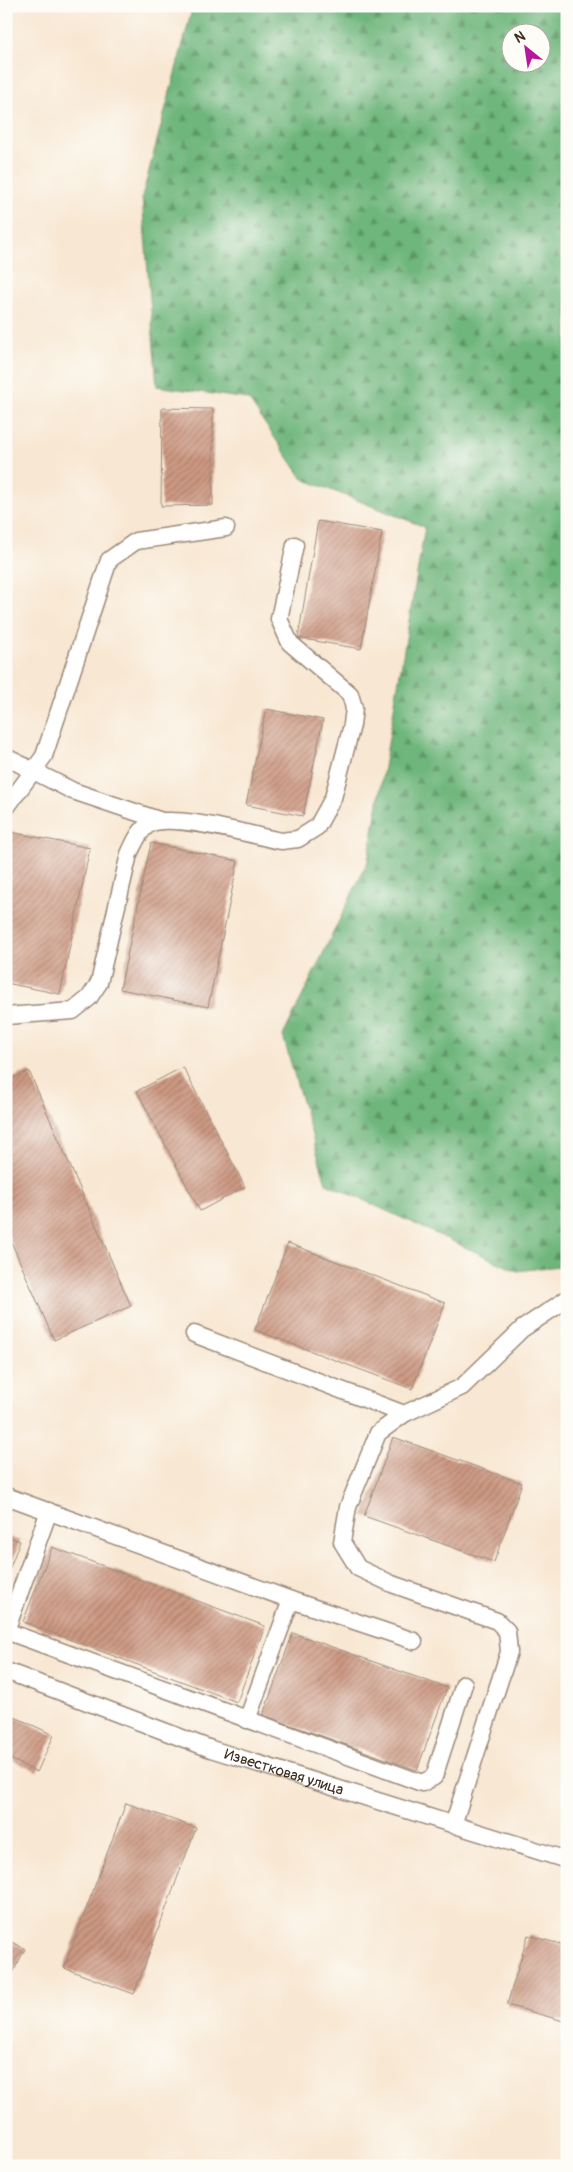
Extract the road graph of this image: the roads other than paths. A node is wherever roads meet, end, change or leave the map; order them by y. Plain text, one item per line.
1 (226, 528) dead end
2 (295, 545) dead end
3 (6, 757) edge
4 (34, 771) junction
5 (6, 808) edge
6 (162, 821) junction
7 (6, 1016) edge
8 (567, 1298) edge
9 (194, 1334) dead end
10 (404, 1414) junction
11 (6, 1496) edge
12 (49, 1511) junction
13 (290, 1600) junction
14 (6, 1631) edge
15 (414, 1641) dead end
16 (6, 1671) edge
17 (464, 1684) dead end
18 (247, 1720) junction
19 (453, 1825) junction
20 (567, 1860) edge

1 - 4 lane
2 - 6 lane
3 - 4 lane
4 - 5 lane
4 - 6 lane
6 - 7 lane
8 - 10 lane
9 - 10 lane
10 - 19 lane
11 - 12 lane
12 - 13 lane
12 - 14 lane
13 - 15 lane
13 - 18 lane
14 - 18 lane
16 - 19 lane, Известковая улица
17 - 18 lane
19 - 20 lane, Известковая улица

